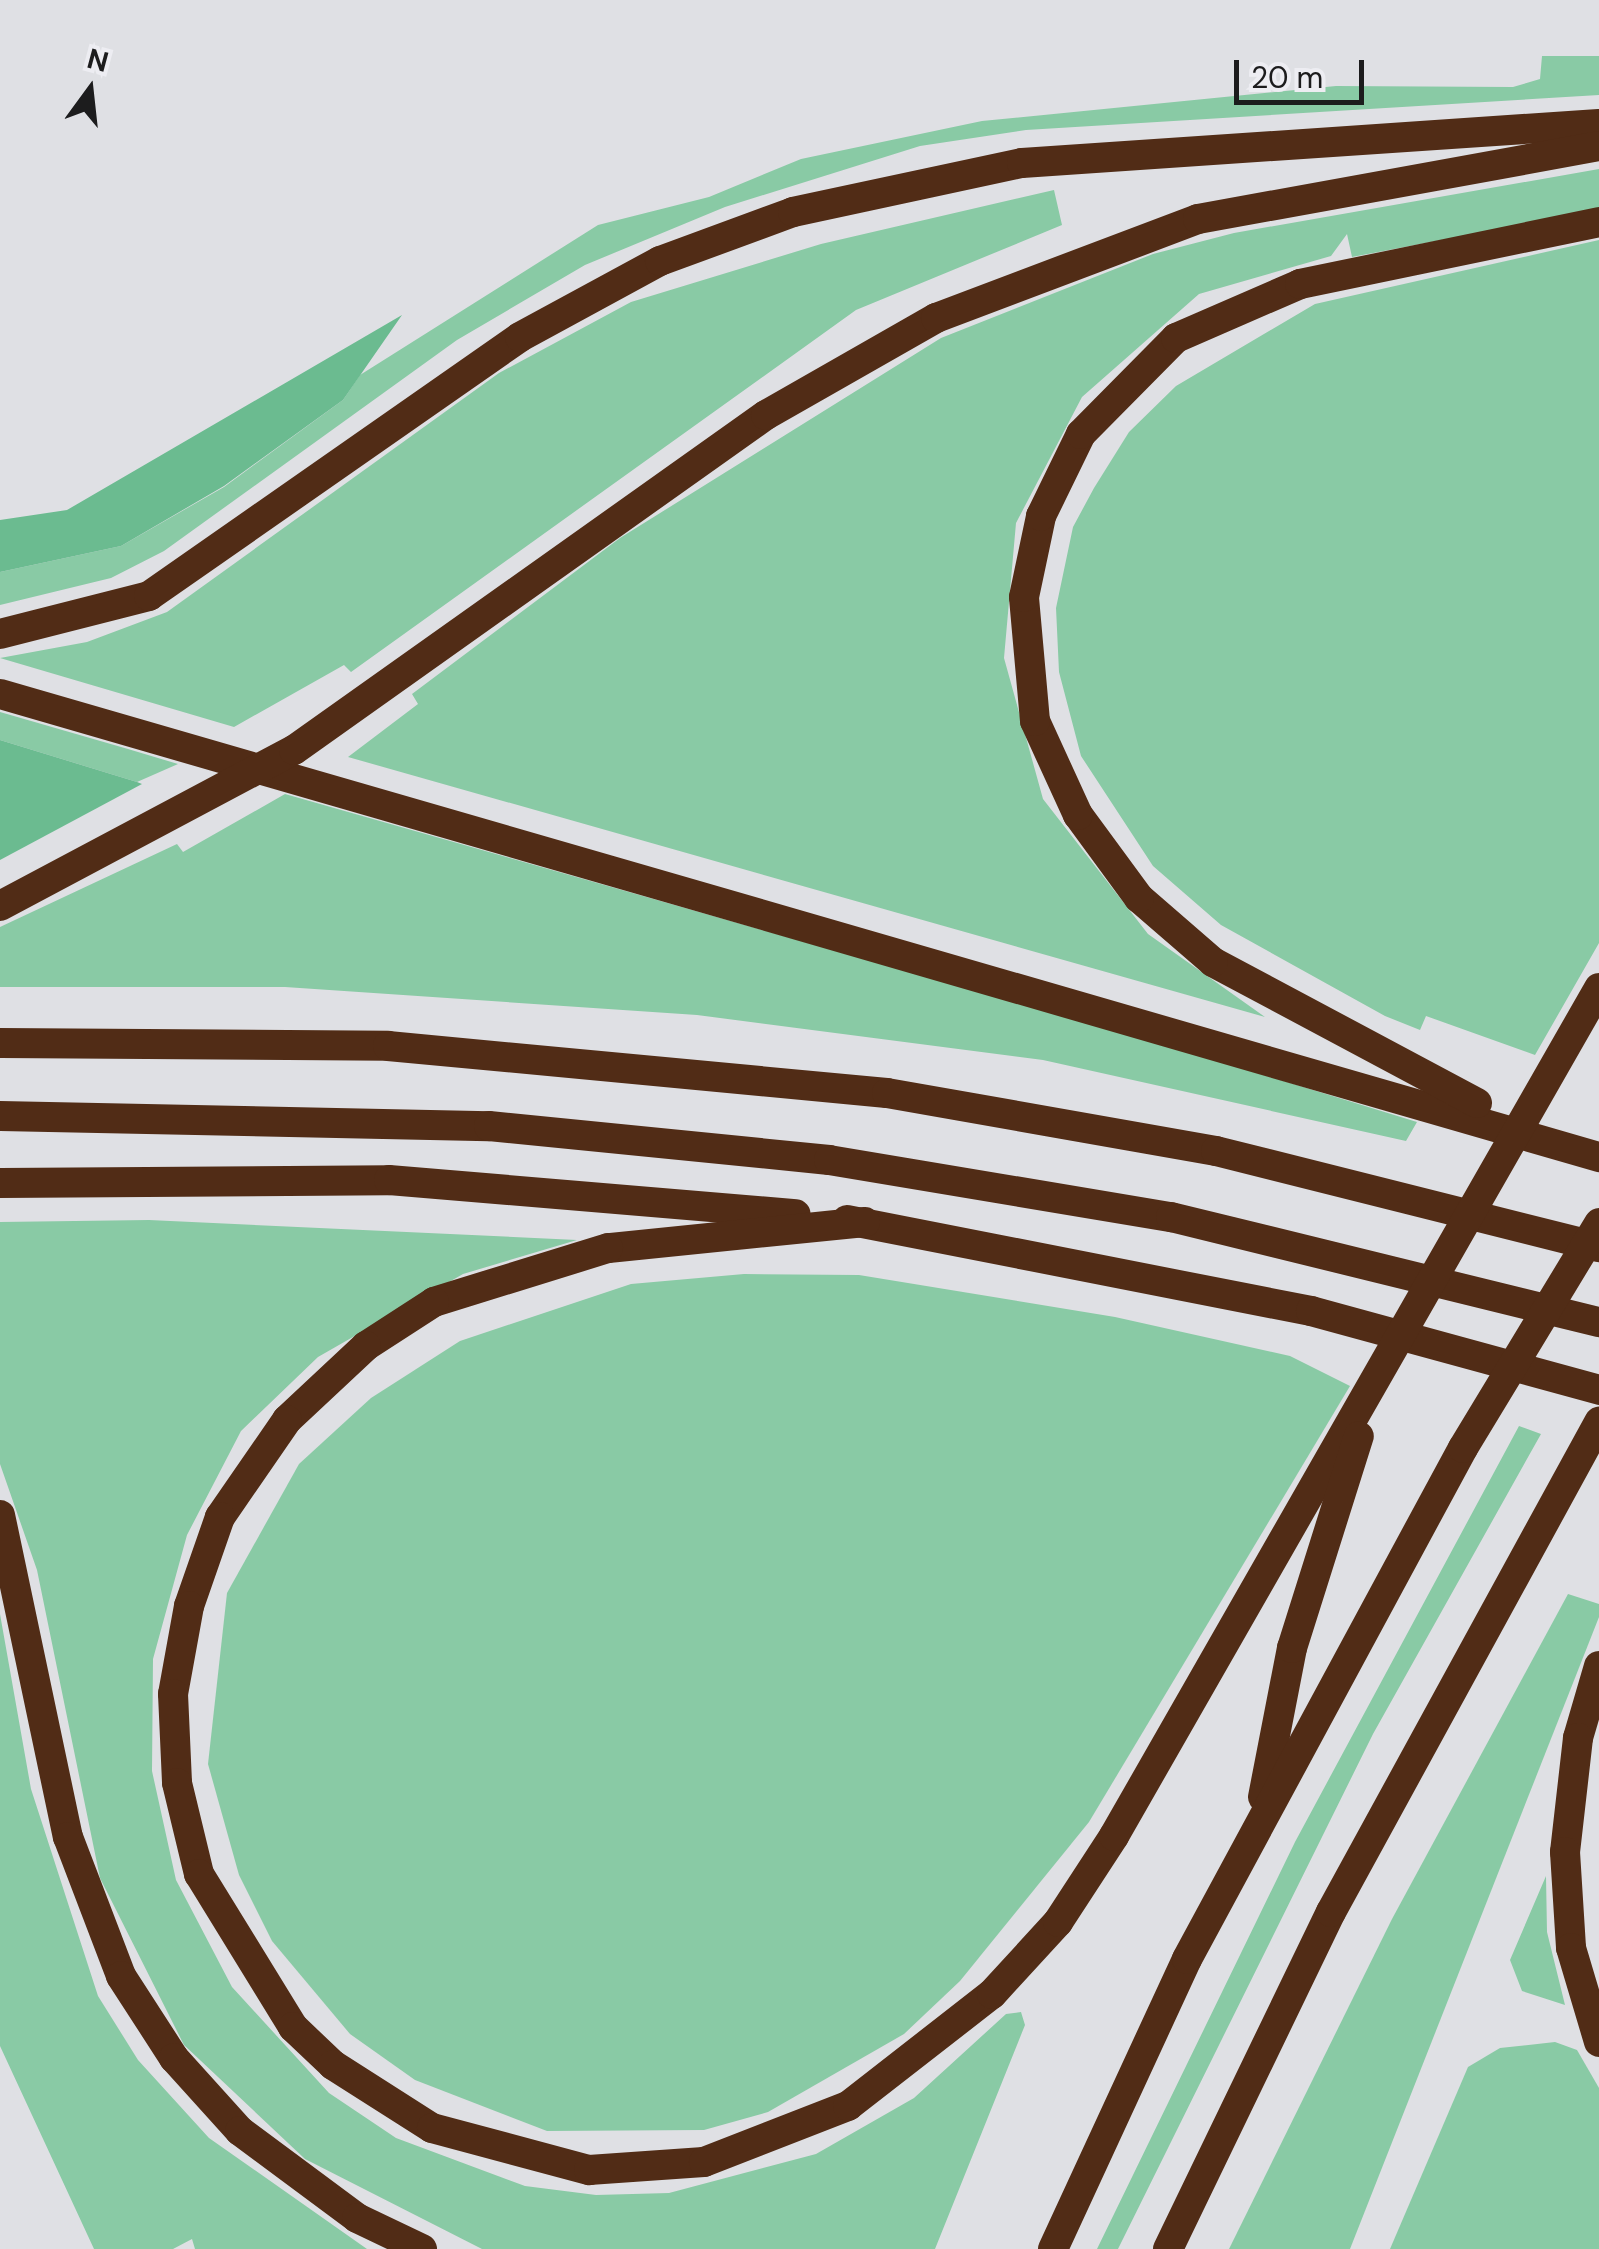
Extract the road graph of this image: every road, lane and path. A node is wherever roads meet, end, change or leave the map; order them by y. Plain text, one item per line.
1 (1599, 124) edge
2 (1599, 146) edge
3 (1599, 222) edge
4 (0, 634) edge
5 (0, 694) edge
6 (0, 906) edge
7 (1599, 988) edge
8 (0, 1043) edge
9 (1434, 1094) junction
10 (0, 1116) edge
11 (1599, 1157) edge
12 (0, 1184) edge
13 (865, 1222) junction
14 (1599, 1223) edge
15 (1599, 1247) edge
16 (1599, 1322) edge
17 (1599, 1390) edge
18 (1372, 1393) junction
19 (1599, 1422) edge
20 (0, 1516) edge
21 (1599, 1666) edge
22 (1257, 1829) junction
23 (1599, 2042) edge
24 (422, 2249) edge
25 (1052, 2249) edge
26 (1168, 2249) edge

1 - 4 highway
2 - 6 highway
3 - 9 highway
5 - 9 highway
7 - 18 highway
8 - 15 highway
9 - 11 highway
10 - 16 highway
12 - 13 highway
13 - 17 highway
13 - 18 highway
14 - 22 highway
18 - 22 highway
19 - 26 highway
20 - 24 highway
21 - 23 highway
22 - 25 highway

